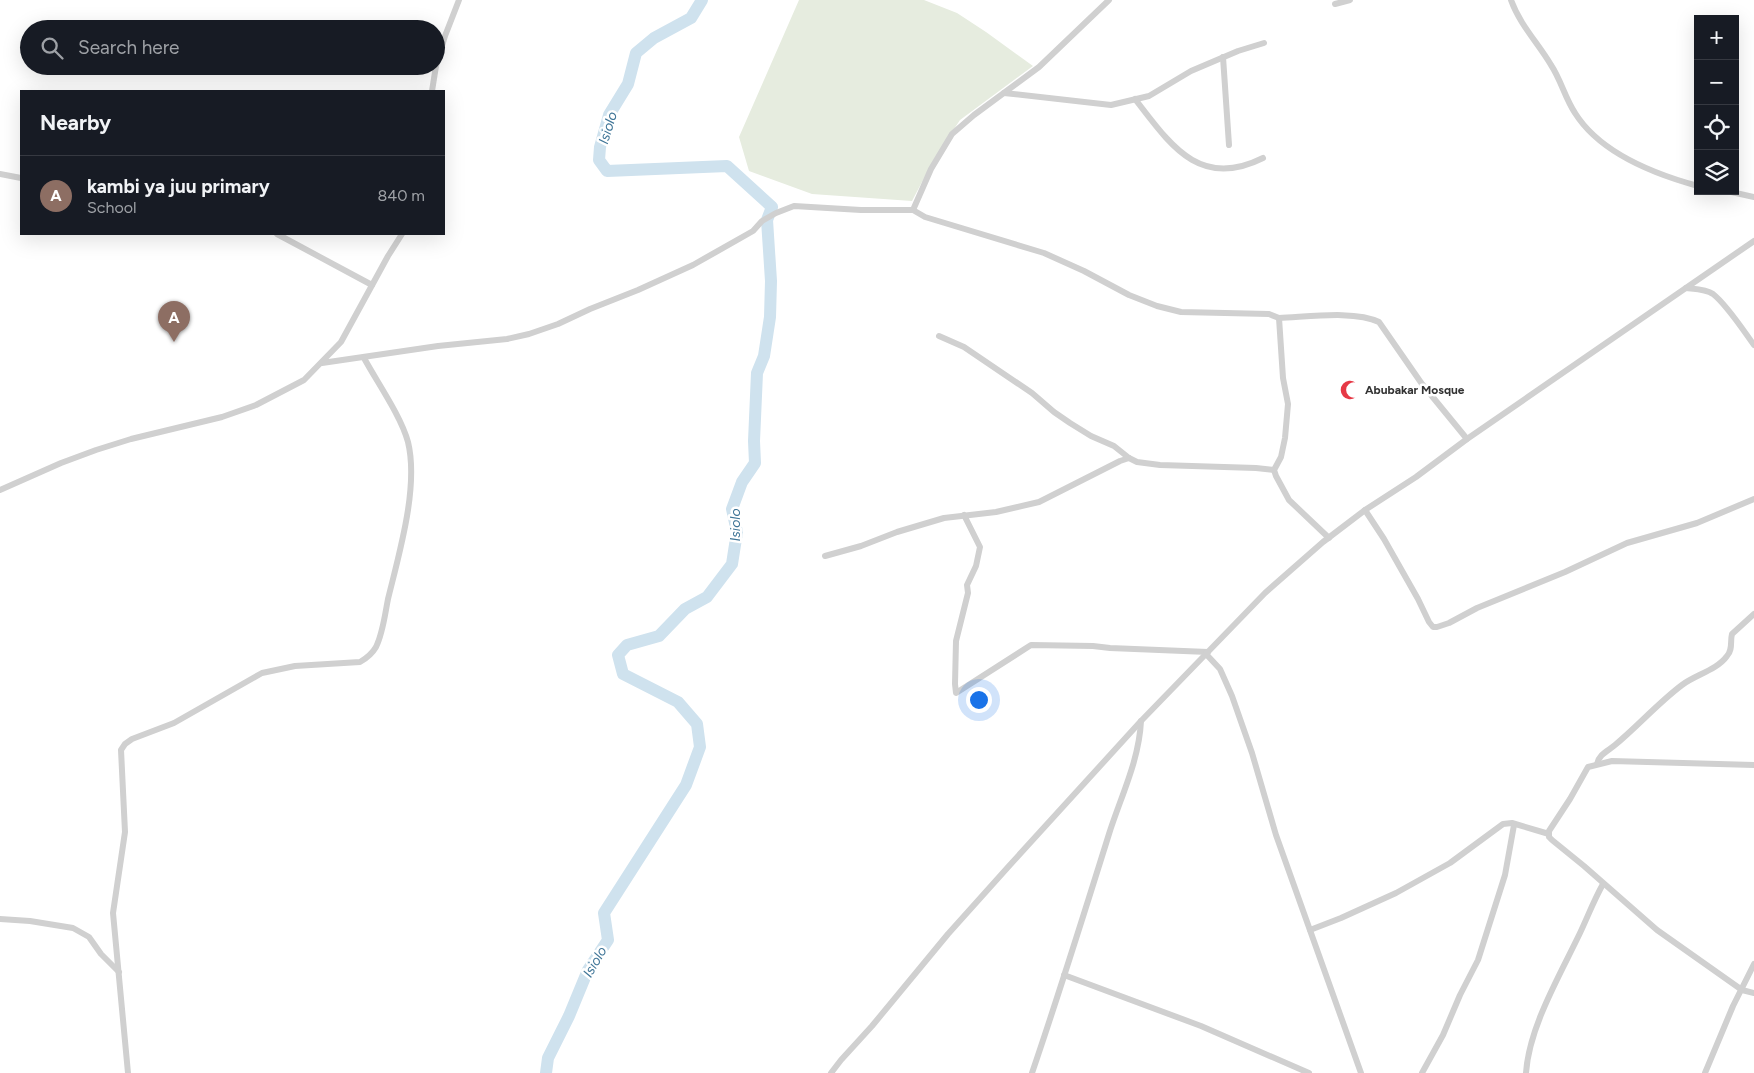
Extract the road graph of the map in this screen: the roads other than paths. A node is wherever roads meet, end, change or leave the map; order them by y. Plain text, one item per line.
1 (459, 0) edge
2 (1109, 0) edge
3 (1350, 0) edge
4 (1511, 0) edge
5 (1335, 4) dead end
6 (445, 36) edge
7 (1264, 43) dead end
8 (1223, 57) junction
9 (435, 75) edge
10 (432, 90) edge
11 (1004, 93) junction
12 (1135, 99) junction
13 (1229, 146) dead end
14 (1263, 158) dead end
15 (0, 174) edge
16 (20, 178) edge
17 (1694, 185) edge
18 (1739, 193) edge
19 (1754, 196) edge
20 (913, 210) junction
21 (279, 235) edge
22 (401, 235) edge
23 (1754, 241) edge
24 (372, 285) junction
25 (1686, 288) junction
26 (1279, 318) junction
27 (939, 336) dead end
28 (1754, 345) edge
29 (364, 358) junction
30 (322, 363) junction
31 (1467, 439) junction
32 (1129, 458) junction
33 (1274, 470) junction
34 (0, 490) edge
35 (1754, 499) edge
36 (1365, 510) junction
37 (964, 515) junction
38 (1329, 538) junction
39 (825, 556) dead end
40 (1754, 614) edge
41 (1207, 653) junction
42 (1141, 721) junction
43 (1597, 764) junction
44 (1754, 765) edge
45 (1514, 825) junction
46 (1549, 834) junction
47 (1603, 884) junction
48 (0, 919) edge
49 (1310, 930) junction
50 (1754, 964) edge
51 (119, 972) junction
52 (1064, 976) junction
53 (1742, 990) junction
54 (1754, 993) edge
55 (128, 1073) edge
56 (831, 1073) edge
57 (1032, 1073) edge
58 (1309, 1073) edge
59 (1361, 1073) edge
60 (1422, 1073) edge
61 (1526, 1073) edge
62 (1705, 1073) edge

1 - 6 street
2 - 11 street
3 - 5 street
4 - 17 street
7 - 8 street
8 - 12 street
8 - 13 street
9 - 10 street
11 - 12 street
11 - 20 street
12 - 14 street
15 - 16 street
18 - 19 street
20 - 26 street
20 - 29 street
21 - 24 street
22 - 24 street
23 - 25 street
24 - 30 street
25 - 28 street
25 - 31 street
26 - 31 street
26 - 33 street
27 - 32 street
29 - 30 street
29 - 51 street
30 - 34 street
31 - 36 street
32 - 33 street
32 - 37 street
33 - 38 street
35 - 36 street
36 - 38 street
37 - 39 street
37 - 41 street
38 - 41 street
40 - 43 street
41 - 42 street
41 - 49 street
42 - 52 street
42 - 56 street
43 - 44 street
43 - 46 street
45 - 46 street
45 - 49 street
45 - 60 street
46 - 47 street
47 - 53 street
47 - 61 street
48 - 51 street
49 - 59 street
50 - 53 street
51 - 55 street
52 - 57 street
52 - 58 street
53 - 54 street
53 - 62 street

